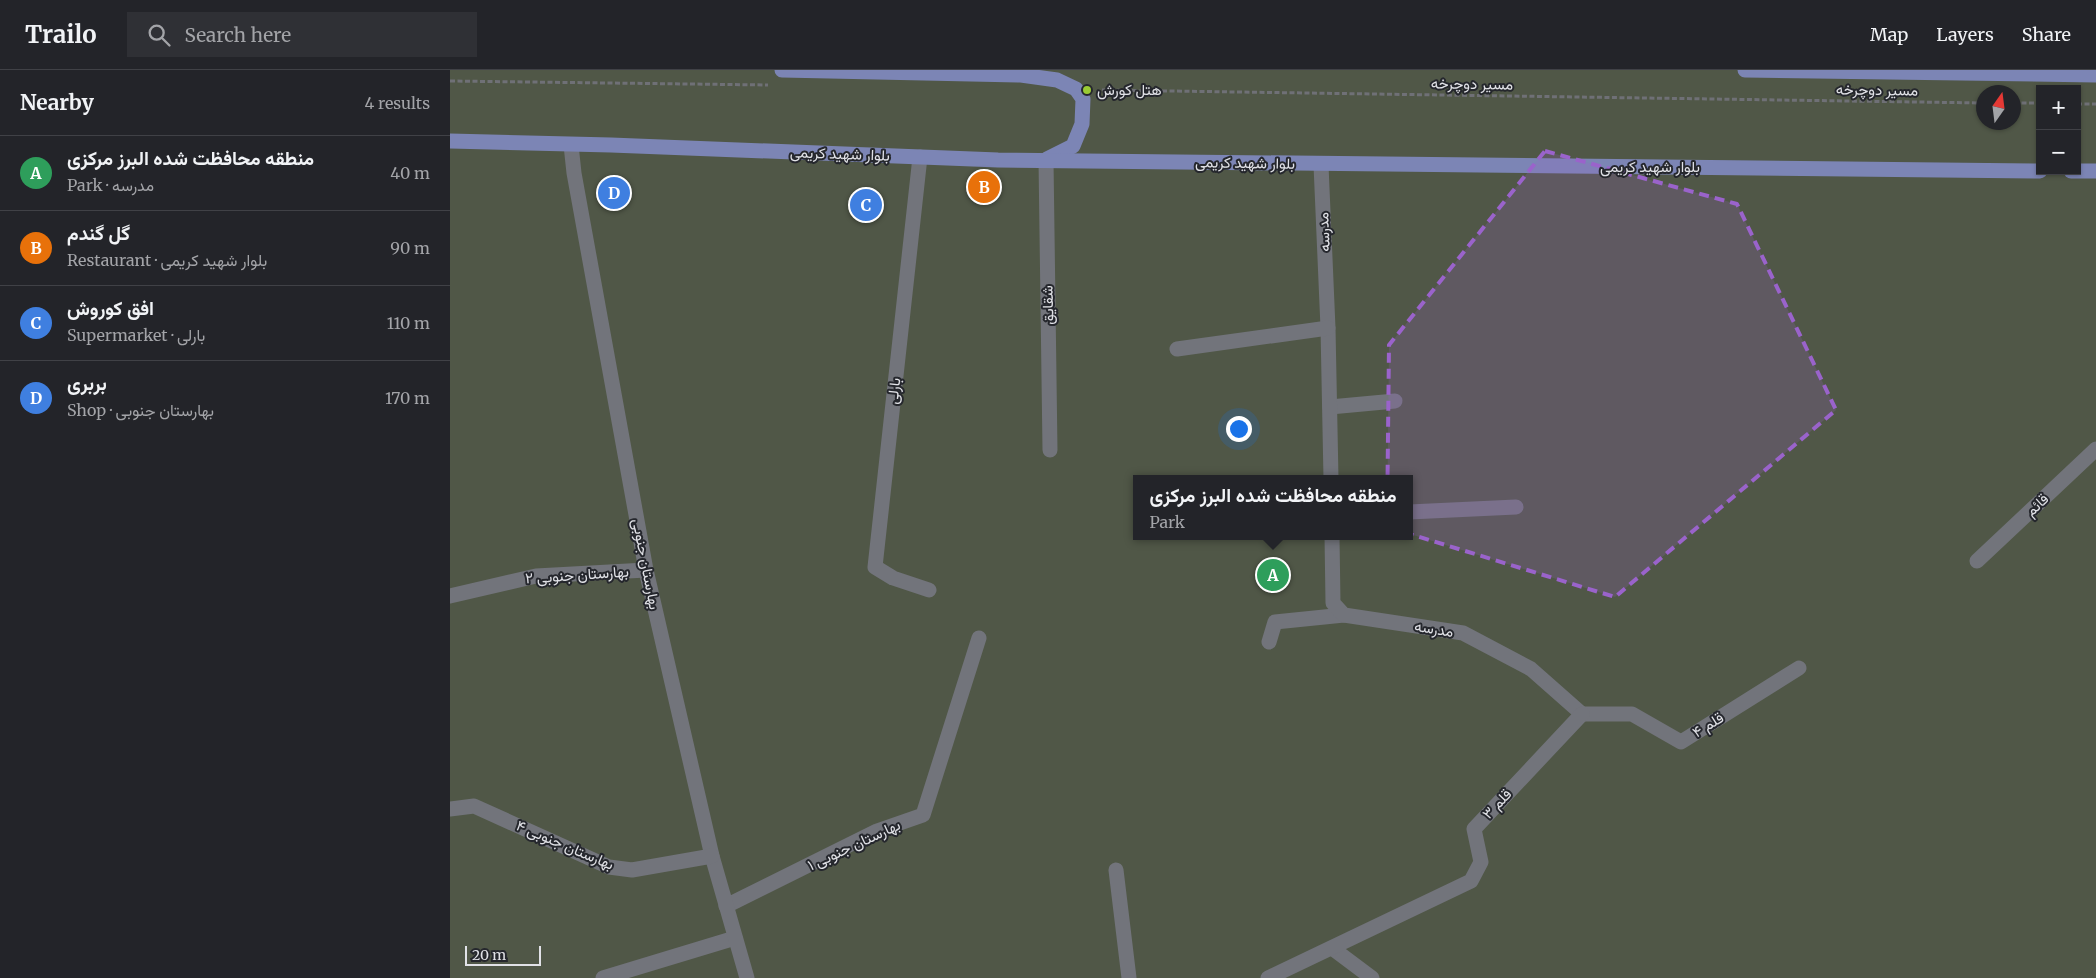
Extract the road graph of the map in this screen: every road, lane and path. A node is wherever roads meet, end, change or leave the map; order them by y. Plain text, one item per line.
1 (782, 70) edge
2 (1745, 70) edge
3 (1953, 72) edge
4 (2096, 76) edge
5 (450, 81) edge
6 (772, 85) dead end
7 (1076, 90) junction
8 (1976, 103) edge
9 (2021, 103) edge
10 (2036, 103) edge
11 (2081, 104) edge
12 (2096, 104) edge
13 (450, 141) edge
14 (571, 145) junction
15 (920, 157) junction
16 (1046, 160) junction
17 (1322, 165) junction
18 (2036, 171) edge
19 (2081, 171) edge
20 (2096, 172) edge
21 (1328, 328) junction
22 (1177, 349) dead end
23 (1394, 401) dead end
24 (1330, 407) junction
25 (2096, 449) edge
26 (1050, 450) dead end
27 (1331, 475) edge
28 (1516, 507) dead end
29 (1413, 512) edge
30 (1332, 540) edge
31 (1978, 561) dead end
32 (646, 570) junction
33 (929, 590) dead end
34 (450, 596) edge
35 (1344, 615) junction
36 (979, 638) dead end
37 (1269, 642) dead end
38 (1800, 668) dead end
39 (1582, 714) junction
40 (450, 809) edge
41 (712, 856) junction
42 (1116, 870) dead end
43 (726, 906) junction
44 (735, 938) junction
45 (1332, 948) junction
46 (603, 978) edge
47 (746, 978) edge
48 (1129, 978) edge
49 (1268, 978) edge
50 (1372, 978) edge

1 - 7 main road
2 - 3 main road
3 - 4 main road
5 - 6 path
7 - 8 path, مسیر دوچرخه
7 - 16 main road
9 - 10 path
11 - 12 path
13 - 14 main road, بلوار شهید کریمی
14 - 15 main road, بلوار شهید کریمی
14 - 32 street, بهارستان جنوبی
15 - 16 main road, بلوار شهید کریمی
15 - 33 street, بارلی
16 - 17 main road, بلوار شهید کریمی
16 - 26 street, شقایق
17 - 18 main road, بلوار شهید کریمی
17 - 21 street, مدرسه
19 - 20 main road
21 - 22 street
21 - 24 street, مدرسه
23 - 24 street
24 - 27 street, مدرسه
25 - 31 street, قائم
28 - 29 street
30 - 35 street
32 - 34 street, بهارستان جنوبی ۲
32 - 41 street, بهارستان جنوبی
35 - 37 street, مدرسه
35 - 39 street, مدرسه
36 - 43 street, بهارستان جنوبی ۱
38 - 39 street, قلم ۴
39 - 45 street, قلم ۳
40 - 41 street, بهارستان جنوبی ۴
41 - 43 street, بهارستان جنوبی
42 - 48 street
43 - 44 street, بهارستان جنوبی
44 - 46 street
44 - 47 street, بهارستان جنوبی
45 - 49 street
45 - 50 street

